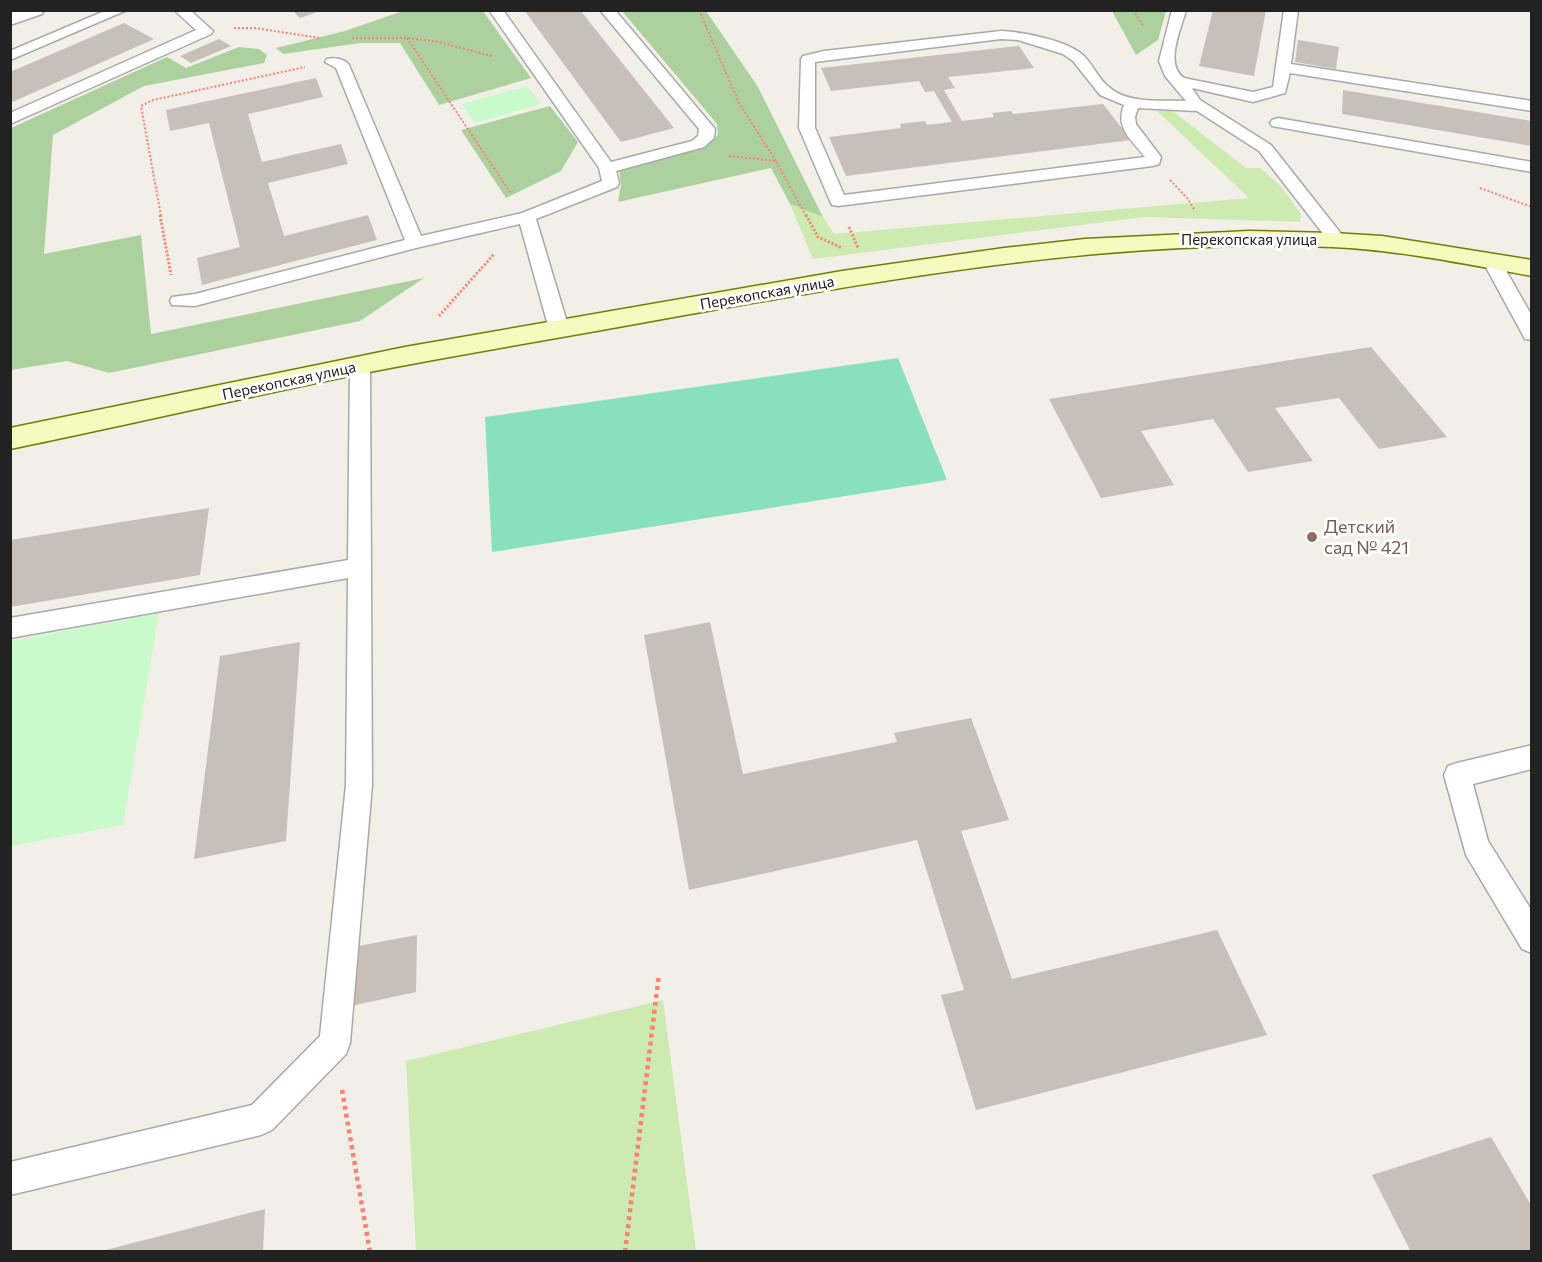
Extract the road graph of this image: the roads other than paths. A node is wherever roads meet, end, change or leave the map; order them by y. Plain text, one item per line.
1 (35, 10) edge
2 (120, 10) edge
3 (181, 10) edge
4 (496, 10) edge
5 (607, 10) edge
6 (1179, 10) edge
7 (1291, 10) edge
8 (10, 18) edge
9 (10, 56) edge
10 (332, 62) road end
11 (1282, 67) junction
12 (1179, 81) junction
13 (1101, 89) junction
14 (1280, 90) junction
15 (1132, 103) junction
16 (1532, 106) edge
17 (1203, 107) junction
18 (10, 119) edge
19 (1278, 123) junction
20 (1131, 128) junction
21 (1248, 137) junction
22 (1532, 167) edge
23 (607, 168) junction
24 (527, 218) junction
25 (1337, 240) junction
26 (415, 243) junction
27 (1491, 260) junction
28 (1532, 268) edge
29 (179, 301) road end
30 (559, 329) junction
31 (1532, 334) edge
32 (360, 366) junction
33 (10, 439) edge
34 (360, 567) junction
35 (10, 628) edge
36 (1532, 757) edge
37 (1532, 939) edge
38 (10, 1179) edge

1 - 8 street
2 - 9 lane
3 - 18 lane
4 - 23 lane
5 - 23 lane
6 - 12 lane
7 - 11 lane
10 - 26 lane
11 - 14 lane
11 - 16 lane
12 - 14 lane
12 - 17 lane
13 - 15 lane
13 - 20 lane
13 - 20 lane
14 - 19 lane
15 - 17 lane
15 - 20 lane
17 - 21 lane
19 - 21 lane
19 - 22 lane
21 - 25 lane
23 - 24 lane
24 - 26 lane
24 - 30 lane
25 - 27 street, Перекопская улица
25 - 30 street, Перекопская улица
26 - 29 lane
27 - 28 street, Перекопская улица
27 - 31 lane
30 - 32 street, Перекопская улица
32 - 33 street, Перекопская улица
32 - 34 lane
34 - 35 lane
34 - 38 lane
36 - 37 lane

